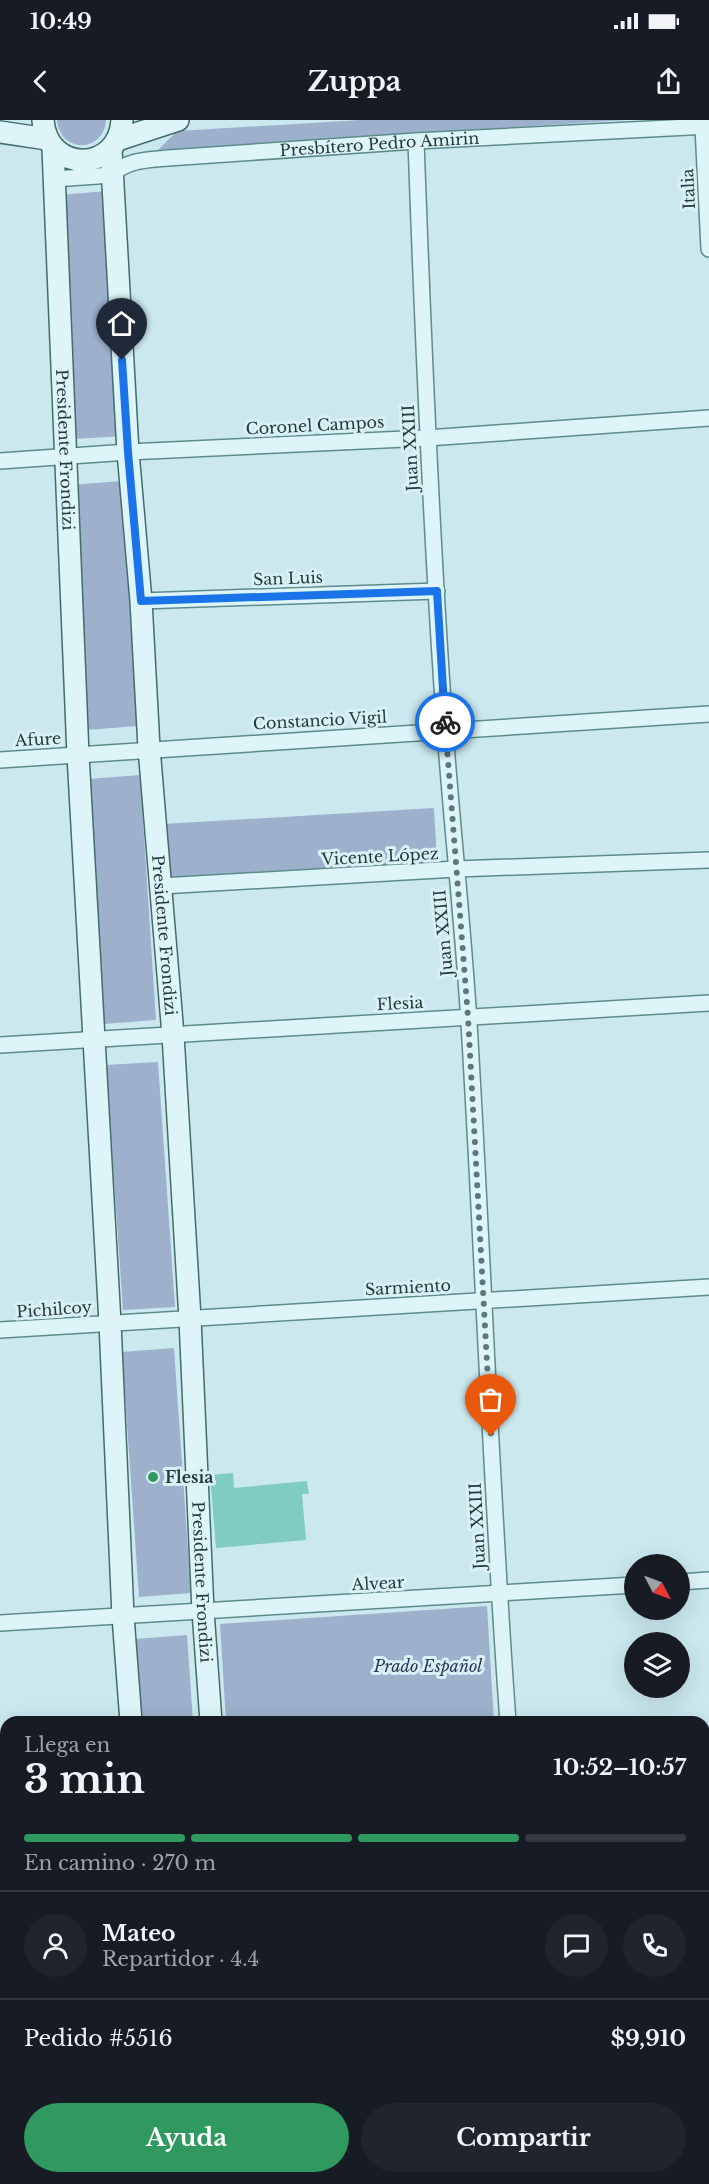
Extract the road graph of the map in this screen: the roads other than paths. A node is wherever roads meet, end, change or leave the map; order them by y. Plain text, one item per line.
1 (178, 120) edge
2 (706, 127) edge
3 (0, 132) edge
4 (47, 136) edge
5 (116, 136) edge
6 (416, 141) junction
7 (112, 175) junction
8 (54, 179) junction
9 (709, 249) edge
10 (709, 418) edge
11 (427, 438) junction
12 (128, 452) junction
13 (65, 456) junction
14 (0, 461) edge
15 (437, 591) junction
16 (141, 601) junction
17 (709, 714) edge
18 (445, 731) junction
19 (150, 748) junction
20 (78, 755) junction
21 (0, 760) edge
22 (709, 860) edge
23 (456, 869) junction
24 (161, 886) junction
25 (709, 1003) edge
26 (468, 1017) junction
27 (173, 1035) junction
28 (93, 1040) junction
29 (0, 1045) edge
30 (709, 1287) edge
31 (485, 1300) junction
32 (190, 1318) junction
33 (110, 1323) junction
34 (0, 1330) edge
35 (709, 1580) edge
36 (690, 1581) edge
37 (624, 1586) edge
38 (498, 1593) junction
39 (203, 1611) junction
40 (123, 1616) junction
41 (0, 1623) edge
42 (131, 1716) edge
43 (211, 1716) edge
44 (507, 1716) edge

1 - 5 main road
2 - 6 street, Presbítero Pedro Amirin
2 - 9 street, Italia
3 - 4 main road
4 - 5 main road
4 - 8 main road, Presidente Frondizi
5 - 7 main road, Presidente Frondizi
6 - 7 street, Presbítero Pedro Amirin
6 - 11 street, Juan XXIII
7 - 8 street, Presbítero Pedro Amirin
7 - 12 main road, Presidente Frondizi
8 - 13 main road, Presidente Frondizi
10 - 11 street, Coronel Campos
11 - 12 street, Coronel Campos
11 - 15 street, Juan XXIII
12 - 13 street, Coronel Campos
12 - 16 main road, Presidente Frondizi
13 - 14 street, Coronel Campos
13 - 20 main road, Presidente Frondizi
15 - 16 street, San Luis
15 - 18 street, Juan XXIII
16 - 19 main road, Presidente Frondizi
17 - 18 street, Constancio Vigil
18 - 19 street, Constancio Vigil
18 - 23 street, Juan XXIII
19 - 20 street, Constancio Vigil
19 - 24 main road, Presidente Frondizi
20 - 21 street, Afure
20 - 28 main road, Presidente Frondizi
22 - 23 street, Vicente López
23 - 24 street, Vicente López
23 - 26 street, Juan XXIII
24 - 27 main road, Presidente Frondizi
25 - 26 street, Flesia
26 - 27 street, Flesia
26 - 31 street, Juan XXIII
27 - 28 street, Flesia
27 - 32 main road, Presidente Frondizi
28 - 29 street, Flesia
28 - 33 main road, Presidente Frondizi
30 - 31 street, Sarmiento
31 - 32 street, Sarmiento
31 - 38 street, Juan XXIII
32 - 33 street, Sarmiento
32 - 39 main road, Presidente Frondizi
33 - 34 street, Pichilcoy
33 - 40 main road, Presidente Frondizi
35 - 36 street
37 - 38 street, Alvear
38 - 39 street, Alvear
38 - 44 street, Juan XXIII
39 - 40 street, Alvear
39 - 43 main road, Presidente Frondizi
40 - 41 street, Alvear
40 - 42 main road, Presidente Frondizi

